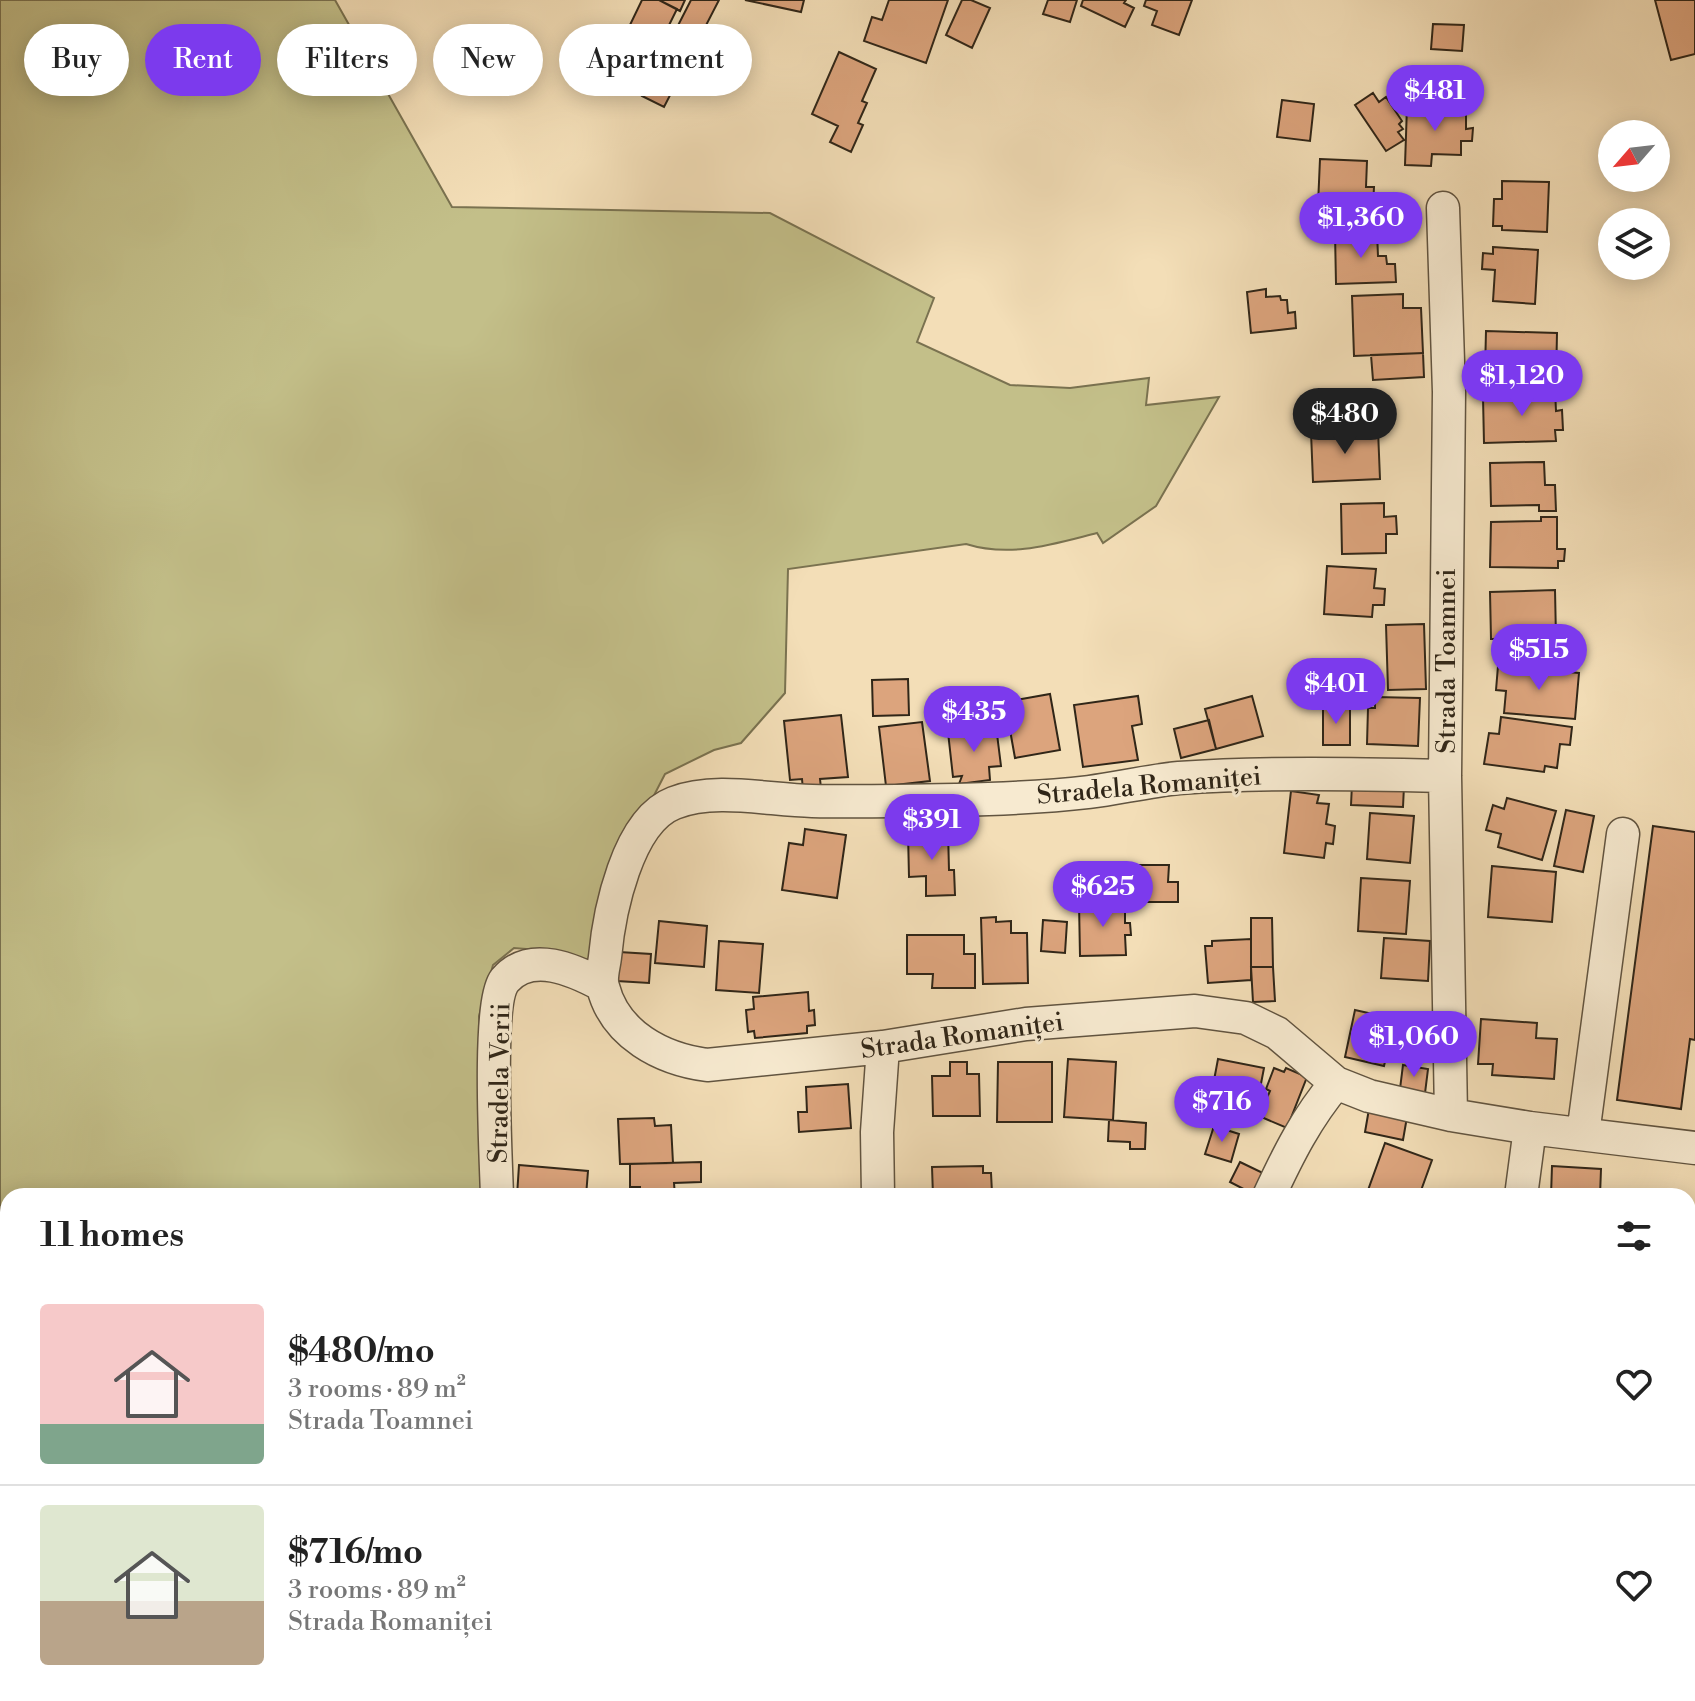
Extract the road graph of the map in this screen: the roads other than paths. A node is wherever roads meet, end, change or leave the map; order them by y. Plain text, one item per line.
1 (1443, 208) dead end
2 (1445, 776) junction
3 (1623, 834) dead end
4 (602, 985) junction
5 (883, 1047) junction
6 (1336, 1083) junction
7 (1451, 1115) junction
8 (1530, 1128) junction
9 (1583, 1134) junction
10 (1695, 1148) edge
11 (497, 1188) edge
12 (878, 1188) edge
13 (1273, 1188) edge
14 (1522, 1188) edge

1 - 2 street, Strada Toamnei
2 - 4 street, Stradela Romaniței
2 - 7 street, Strada Toamnei
3 - 9 street
4 - 5 street, Strada Romaniței
4 - 11 street, Stradela Verii
5 - 6 street, Strada Romaniței
5 - 12 street
6 - 7 street, Strada Romaniței
6 - 13 street
7 - 8 street, Strada Romaniței
8 - 9 street, Strada Romaniței
8 - 14 street
9 - 10 street, Strada Romaniței

